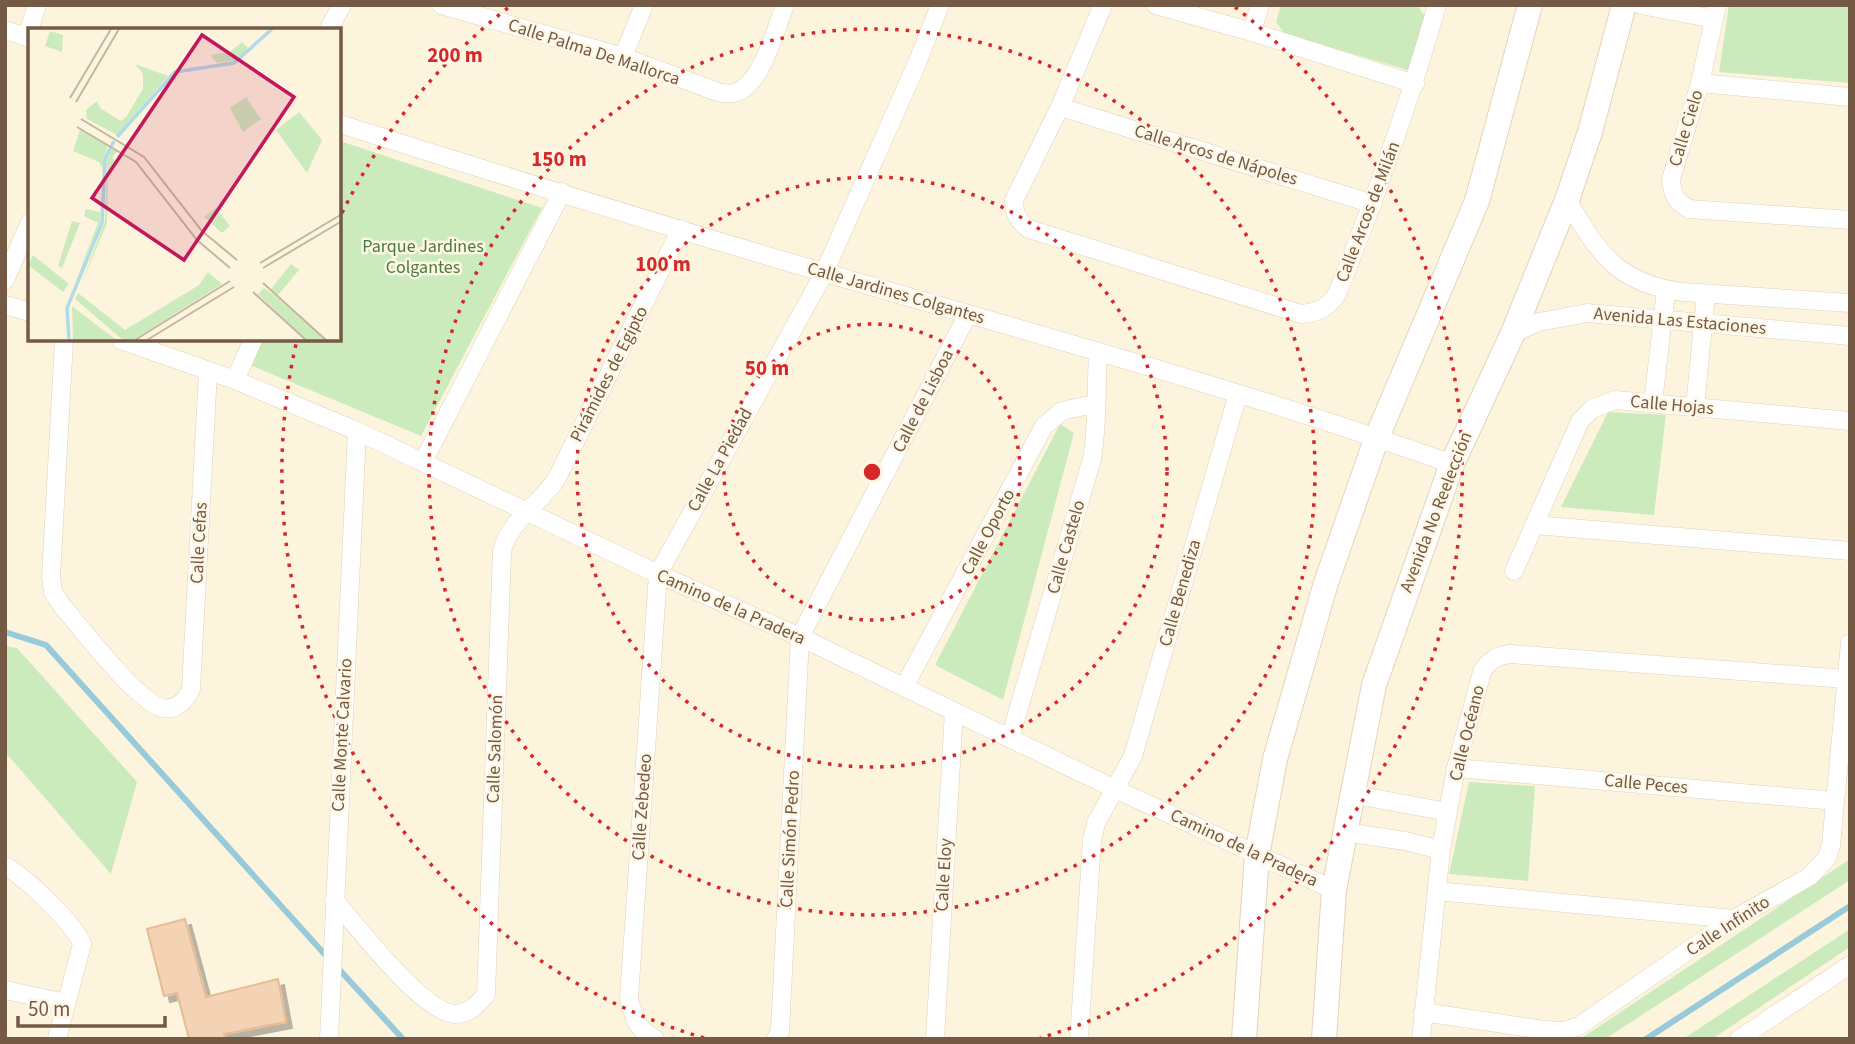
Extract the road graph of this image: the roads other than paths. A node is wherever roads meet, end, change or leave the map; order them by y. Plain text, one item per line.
1 (37, 5) edge
2 (342, 5) edge
3 (441, 5) edge
4 (644, 5) edge
5 (785, 5) edge
6 (940, 5) edge
7 (1103, 5) edge
8 (1156, 5) edge
9 (1260, 5) edge
10 (1437, 5) edge
11 (1624, 5) edge
12 (1641, 5) edge
13 (1525, 9) edge
14 (494, 12) edge
15 (1716, 12) edge
16 (31, 28) edge
17 (329, 28) edge
18 (5, 30) edge
19 (1252, 32) junction
20 (28, 38) edge
21 (623, 57) junction
22 (1700, 83) junction
23 (1415, 84) junction
24 (1850, 97) edge
25 (1060, 107) junction
26 (341, 128) edge
27 (562, 192) junction
28 (1567, 200) junction
29 (1373, 204) junction
30 (1850, 220) edge
31 (28, 227) edge
32 (681, 229) junction
33 (824, 273) junction
34 (5, 280) edge
35 (1666, 290) junction
36 (1706, 294) junction
37 (1850, 303) edge
38 (5, 305) edge
39 (28, 311) edge
40 (968, 314) junction
41 (1664, 320) junction
42 (1702, 324) junction
43 (1513, 333) junction
44 (1850, 336) edge
45 (64, 341) edge
46 (124, 341) edge
47 (253, 341) edge
48 (1098, 353) junction
49 (208, 372) junction
50 (235, 380) junction
51 (1237, 394) junction
52 (1653, 403) junction
53 (1094, 404) junction
54 (1695, 407) junction
55 (1850, 421) edge
56 (357, 431) junction
57 (1377, 438) junction
58 (423, 462) junction
59 (1452, 464) junction
60 (526, 512) junction
61 (1534, 525) junction
62 (1850, 551) edge
63 (1514, 571) dead end
64 (658, 574) junction
65 (800, 637) junction
66 (1850, 643) edge
67 (1847, 679) junction
68 (904, 687) junction
69 (954, 711) junction
70 (1010, 738) junction
71 (1456, 768) junction
72 (1115, 789) junction
73 (1351, 794) junction
74 (1835, 801) junction
75 (1448, 812) junction
76 (1345, 832) junction
77 (1441, 850) junction
78 (1257, 855) junction
79 (5, 866) edge
80 (1334, 890) junction
81 (1437, 891) junction
82 (334, 901) junction
83 (1734, 919) junction
84 (1850, 965) edge
85 (5, 990) edge
86 (66, 1003) junction
87 (1423, 1012) junction
88 (650, 1037) edge
89 (57, 1039) edge
90 (329, 1039) edge
91 (776, 1039) edge
92 (935, 1039) edge
93 (1079, 1039) edge
94 (1244, 1039) edge
95 (1324, 1039) edge
96 (1421, 1039) edge
97 (1739, 1039) edge

1 - 16 street
2 - 17 street
3 - 14 street, Calle Palma De Mallorca
4 - 21 street
5 - 21 street, Calle Palma De Mallorca
6 - 33 street, Calle La Piedad
7 - 25 street
8 - 19 street
9 - 19 street
10 - 23 street, Calle Arcos de Milán
11 - 28 main road, Avenida No Reelección
12 - 15 street
13 - 57 main road
14 - 21 street, Calle Palma De Mallorca
15 - 22 street, Calle Cielo
18 - 20 street
19 - 23 street
22 - 24 street
22 - 30 street, Calle Cielo
23 - 29 street, Calle Arcos de Milán
25 - 29 street, Calle Arcos de Nápoles
25 - 29 street, Calle Arcos de Milán
26 - 27 street, Calle Jardines Colgantes
27 - 32 street, Calle Jardines Colgantes
27 - 58 street
28 - 35 street, Avenida Las Estaciones
28 - 43 main road, Avenida No Reelección
31 - 34 street
32 - 33 street, Calle Jardines Colgantes
32 - 60 street, Pirámides de Egipto
33 - 40 street, Calle Jardines Colgantes
33 - 64 street, Calle La Piedad
35 - 36 street, Avenida Las Estaciones
35 - 41 street
36 - 37 street, Avenida Las Estaciones
36 - 42 street
38 - 39 street
40 - 48 street, Calle Jardines Colgantes
40 - 65 street, Calle de Lisboa
41 - 42 street, Avenida Las Estaciones
41 - 43 street, Avenida Las Estaciones
41 - 52 street
42 - 44 street, Avenida Las Estaciones
42 - 54 street
43 - 59 main road, Avenida No Reelección
45 - 49 street, Calle Cefas
46 - 49 street, Camino de la Pradera
47 - 50 street
48 - 51 street, Calle Jardines Colgantes
48 - 53 street, Calle Castelo
49 - 50 street, Camino de la Pradera
50 - 56 street, Camino de la Pradera
51 - 57 street, Calle Jardines Colgantes
51 - 72 street, Calle Benediza
52 - 54 street, Calle Hojas
52 - 61 street, Calle Hojas
53 - 68 street, Calle Oporto
53 - 70 street, Calle Castelo
54 - 55 street, Calle Hojas
56 - 58 street, Camino de la Pradera
56 - 82 street, Calle Monte Calvario
57 - 59 street, Calle Jardines Colgantes
57 - 78 main road
58 - 60 street, Camino de la Pradera
59 - 73 main road, Avenida No Reelección
60 - 64 street, Camino de la Pradera
60 - 82 street, Calle Salomón
61 - 62 street
61 - 63 street, Calle Hojas
64 - 65 street, Camino de la Pradera
64 - 88 street, Calle Zebedeo
65 - 68 street, Camino de la Pradera
65 - 91 street, Calle Simón Pedro
66 - 67 street, Calle Infinito
67 - 71 street, Calle Océano
67 - 74 street, Calle Infinito
68 - 69 street, Camino de la Pradera
69 - 70 street, Camino de la Pradera
69 - 92 street, Calle Eloy
70 - 72 street, Camino de la Pradera
71 - 74 street, Calle Peces
71 - 75 street, Calle Océano
72 - 78 street, Camino de la Pradera
72 - 93 street, Calle Benediza
73 - 75 street
73 - 76 main road, Avenida No Reelección
74 - 83 street, Calle Infinito
75 - 77 street, Calle Océano
76 - 77 street
76 - 80 main road, Avenida No Reelección
77 - 81 street, Calle Océano
78 - 80 street, Camino de la Pradera
78 - 94 main road
79 - 86 street
80 - 95 main road, Avenida No Reelección
81 - 83 street
81 - 87 street, Calle Océano
82 - 90 street, Calle Monte Calvario
83 - 87 street, Calle Infinito
84 - 97 street
85 - 86 street
86 - 89 street
87 - 96 street, Calle Océano

